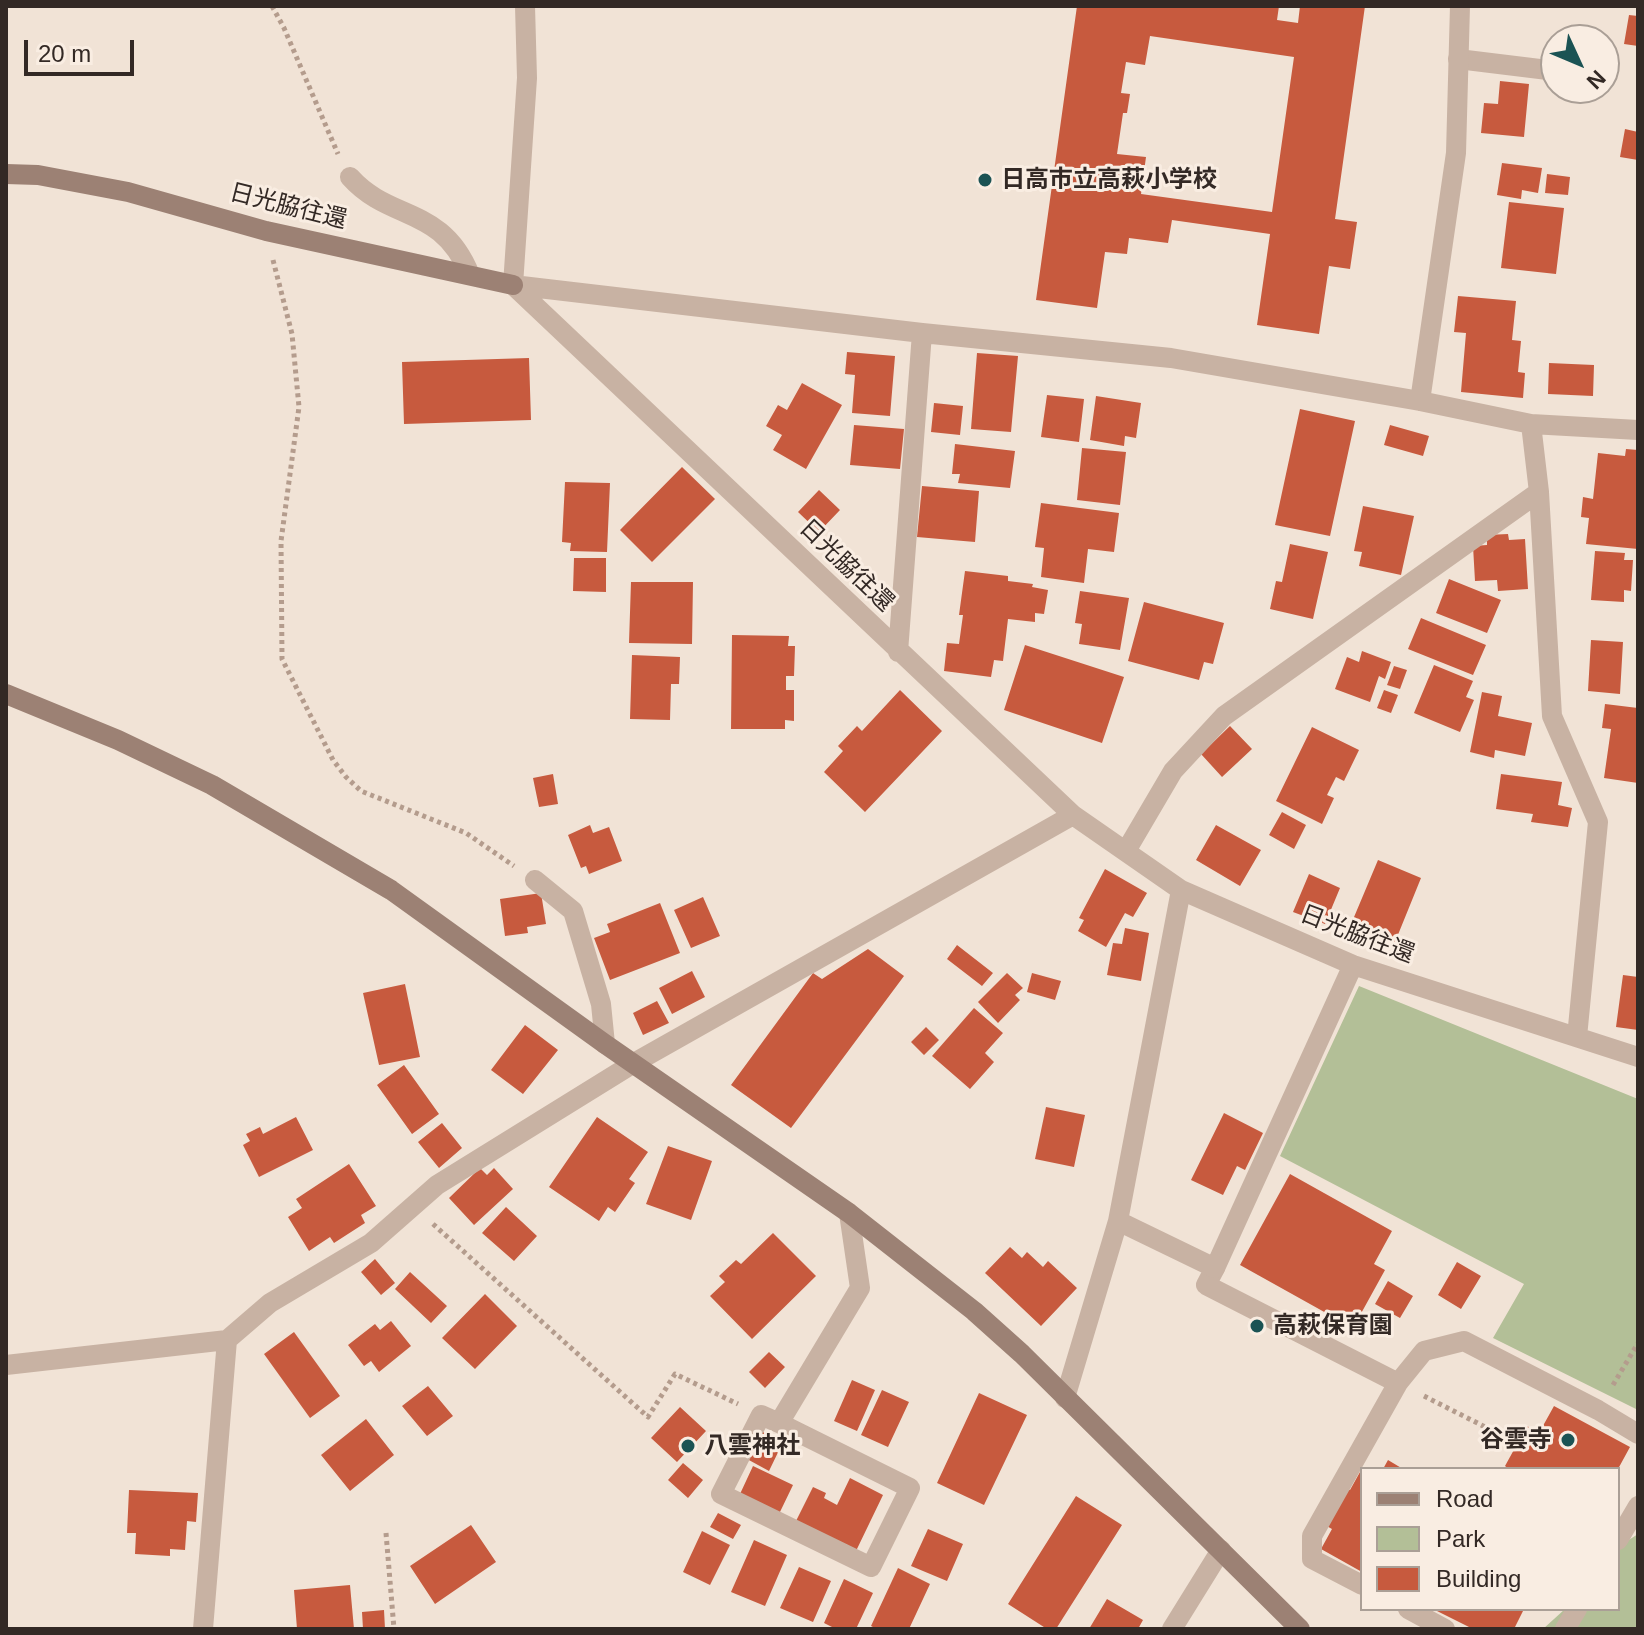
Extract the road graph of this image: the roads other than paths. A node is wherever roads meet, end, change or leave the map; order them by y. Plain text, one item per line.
1 (525, 6) edge
2 (1460, 6) edge
3 (1458, 59) junction
4 (1540, 69) edge
5 (6, 174) edge
6 (350, 177) road end
7 (470, 275) junction
8 (513, 285) junction
9 (922, 333) junction
10 (1420, 401) junction
11 (1531, 424) junction
12 (1638, 430) edge
13 (1539, 492) junction
14 (898, 652) junction
15 (6, 694) edge
16 (1073, 815) junction
17 (1126, 851) junction
18 (535, 880) road end
19 (1181, 890) junction
20 (1353, 965) junction
21 (1577, 1037) junction
22 (605, 1044) junction
23 (1638, 1057) edge
24 (634, 1063) junction
25 (849, 1213) junction
26 (1118, 1221) junction
27 (1215, 1268) junction
28 (227, 1340) junction
29 (6, 1365) edge
30 (1398, 1383) junction
31 (1065, 1398) junction
32 (770, 1419) junction
33 (1638, 1434) edge
34 (1638, 1506) edge
35 (1620, 1537) edge
36 (1221, 1550) junction
37 (1360, 1584) edge
38 (1412, 1611) edge
39 (1576, 1611) edge
40 (203, 1629) edge
41 (1172, 1629) edge
42 (1300, 1629) edge
43 (1445, 1629) edge
44 (1565, 1629) edge

1 - 8 street
2 - 3 street
3 - 4 street
3 - 10 street
5 - 7 street, 日光脇往還
6 - 7 street
7 - 8 street, 日光脇往還
8 - 9 street
8 - 14 street, 日光脇往還
9 - 10 street
9 - 14 street
10 - 11 street
11 - 12 street
11 - 13 street
13 - 17 street
13 - 21 street
14 - 16 street, 日光脇往還
15 - 22 street
16 - 17 street, 日光脇往還
16 - 24 street
17 - 19 street, 日光脇往還
18 - 22 street
19 - 20 street, 日光脇往還
19 - 26 street
20 - 21 street, 日光脇往還
20 - 27 street
21 - 23 street, 日光脇往還
22 - 24 street
24 - 25 street
24 - 28 street
25 - 31 street
25 - 32 street
26 - 27 street
26 - 31 street
27 - 30 street
28 - 29 street
28 - 40 street
30 - 33 street
30 - 37 street
31 - 36 street
32 - 32 street
34 - 35 street
36 - 41 street
36 - 42 street
38 - 43 street
39 - 44 street

